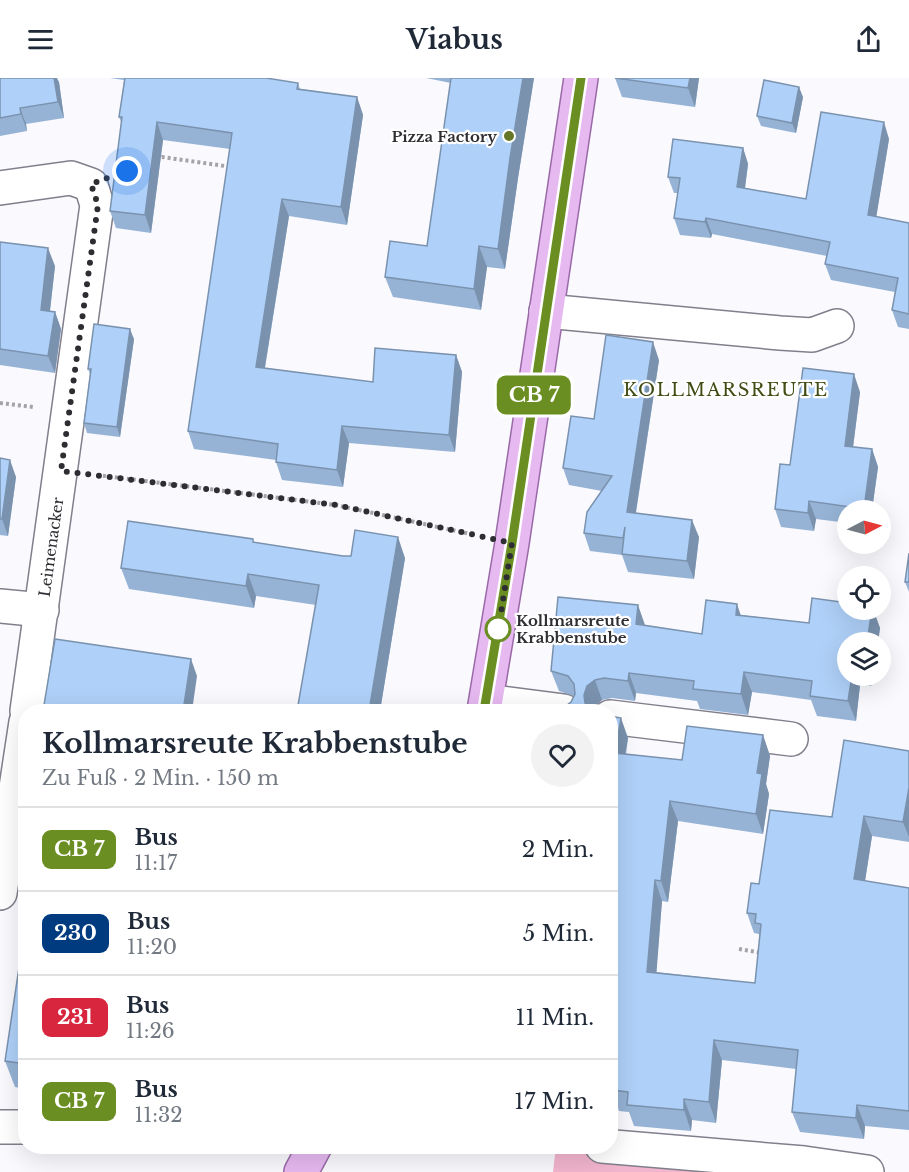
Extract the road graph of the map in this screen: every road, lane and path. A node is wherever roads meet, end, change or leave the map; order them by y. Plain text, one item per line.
1 (581, 78) edge
2 (152, 161) edge
3 (241, 168) edge
4 (0, 188) edge
5 (546, 310) junction
6 (837, 326) dead end
7 (61, 471) junction
8 (512, 543) junction
9 (0, 606) edge
10 (42, 610) junction
11 (28, 704) edge
12 (485, 704) edge
13 (618, 718) edge
14 (791, 739) dead end
15 (18, 775) edge
16 (0, 893) edge
17 (739, 949) dead end
18 (773, 954) edge
19 (0, 1127) edge
20 (18, 1127) edge
21 (618, 1147) edge
22 (311, 1154) edge
23 (301, 1172) edge
24 (867, 1172) edge

1 - 5 main road
2 - 3 path
4 - 7 street, Leimenacker
5 - 6 street
5 - 8 main road
7 - 8 path
7 - 10 street, Leimenacker
8 - 12 main road
9 - 10 street, Leimenacker
10 - 11 street, Leimenacker
13 - 14 street
15 - 16 street
17 - 18 path
19 - 20 street
21 - 24 street
22 - 23 main road

